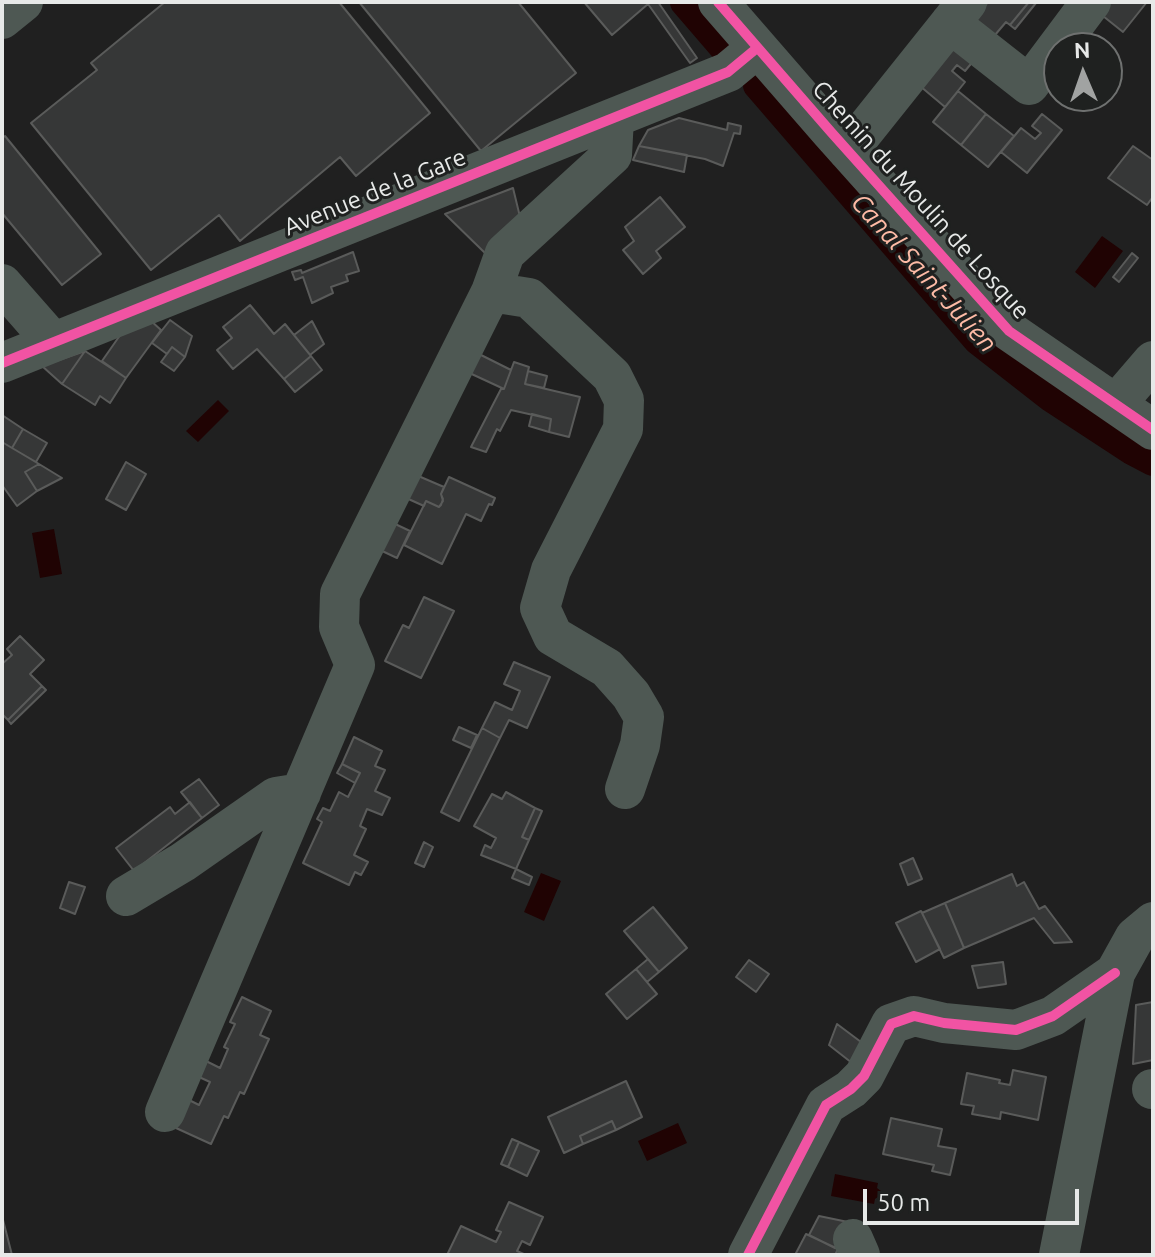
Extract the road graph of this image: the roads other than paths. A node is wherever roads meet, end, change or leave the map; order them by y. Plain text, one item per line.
1 (23, 2) edge
2 (718, 2) edge
3 (1091, 2) edge
4 (958, 12) edge
5 (2, 19) edge
6 (742, 60) junction
7 (614, 118) junction
8 (848, 151) junction
9 (2, 284) edge
10 (491, 292) junction
11 (53, 342) junction
12 (1153, 361) edge
13 (2, 363) edge
14 (1116, 404) junction
15 (1153, 430) edge
16 (625, 789) dead end
17 (301, 793) junction
18 (126, 896) dead end
19 (1153, 922) edge
20 (1115, 973) junction
21 (165, 1112) dead end
22 (748, 1255) edge
23 (1059, 1255) edge

1 - 5 street
2 - 6 street, Chemin du Moulin de Losque
3 - 4 street
4 - 8 street
6 - 7 street, Avenue de la Gare
6 - 8 street, Chemin du Moulin de Losque
7 - 10 street
7 - 11 street, Avenue de la Gare
8 - 14 street, Chemin du Moulin de Losque
9 - 11 street
10 - 16 street
10 - 17 street
11 - 13 street, Avenue de la Gare
12 - 14 street
14 - 15 street, Chemin du Moulin de Losque
17 - 18 street
17 - 21 street
19 - 20 street
20 - 22 street
20 - 23 street

